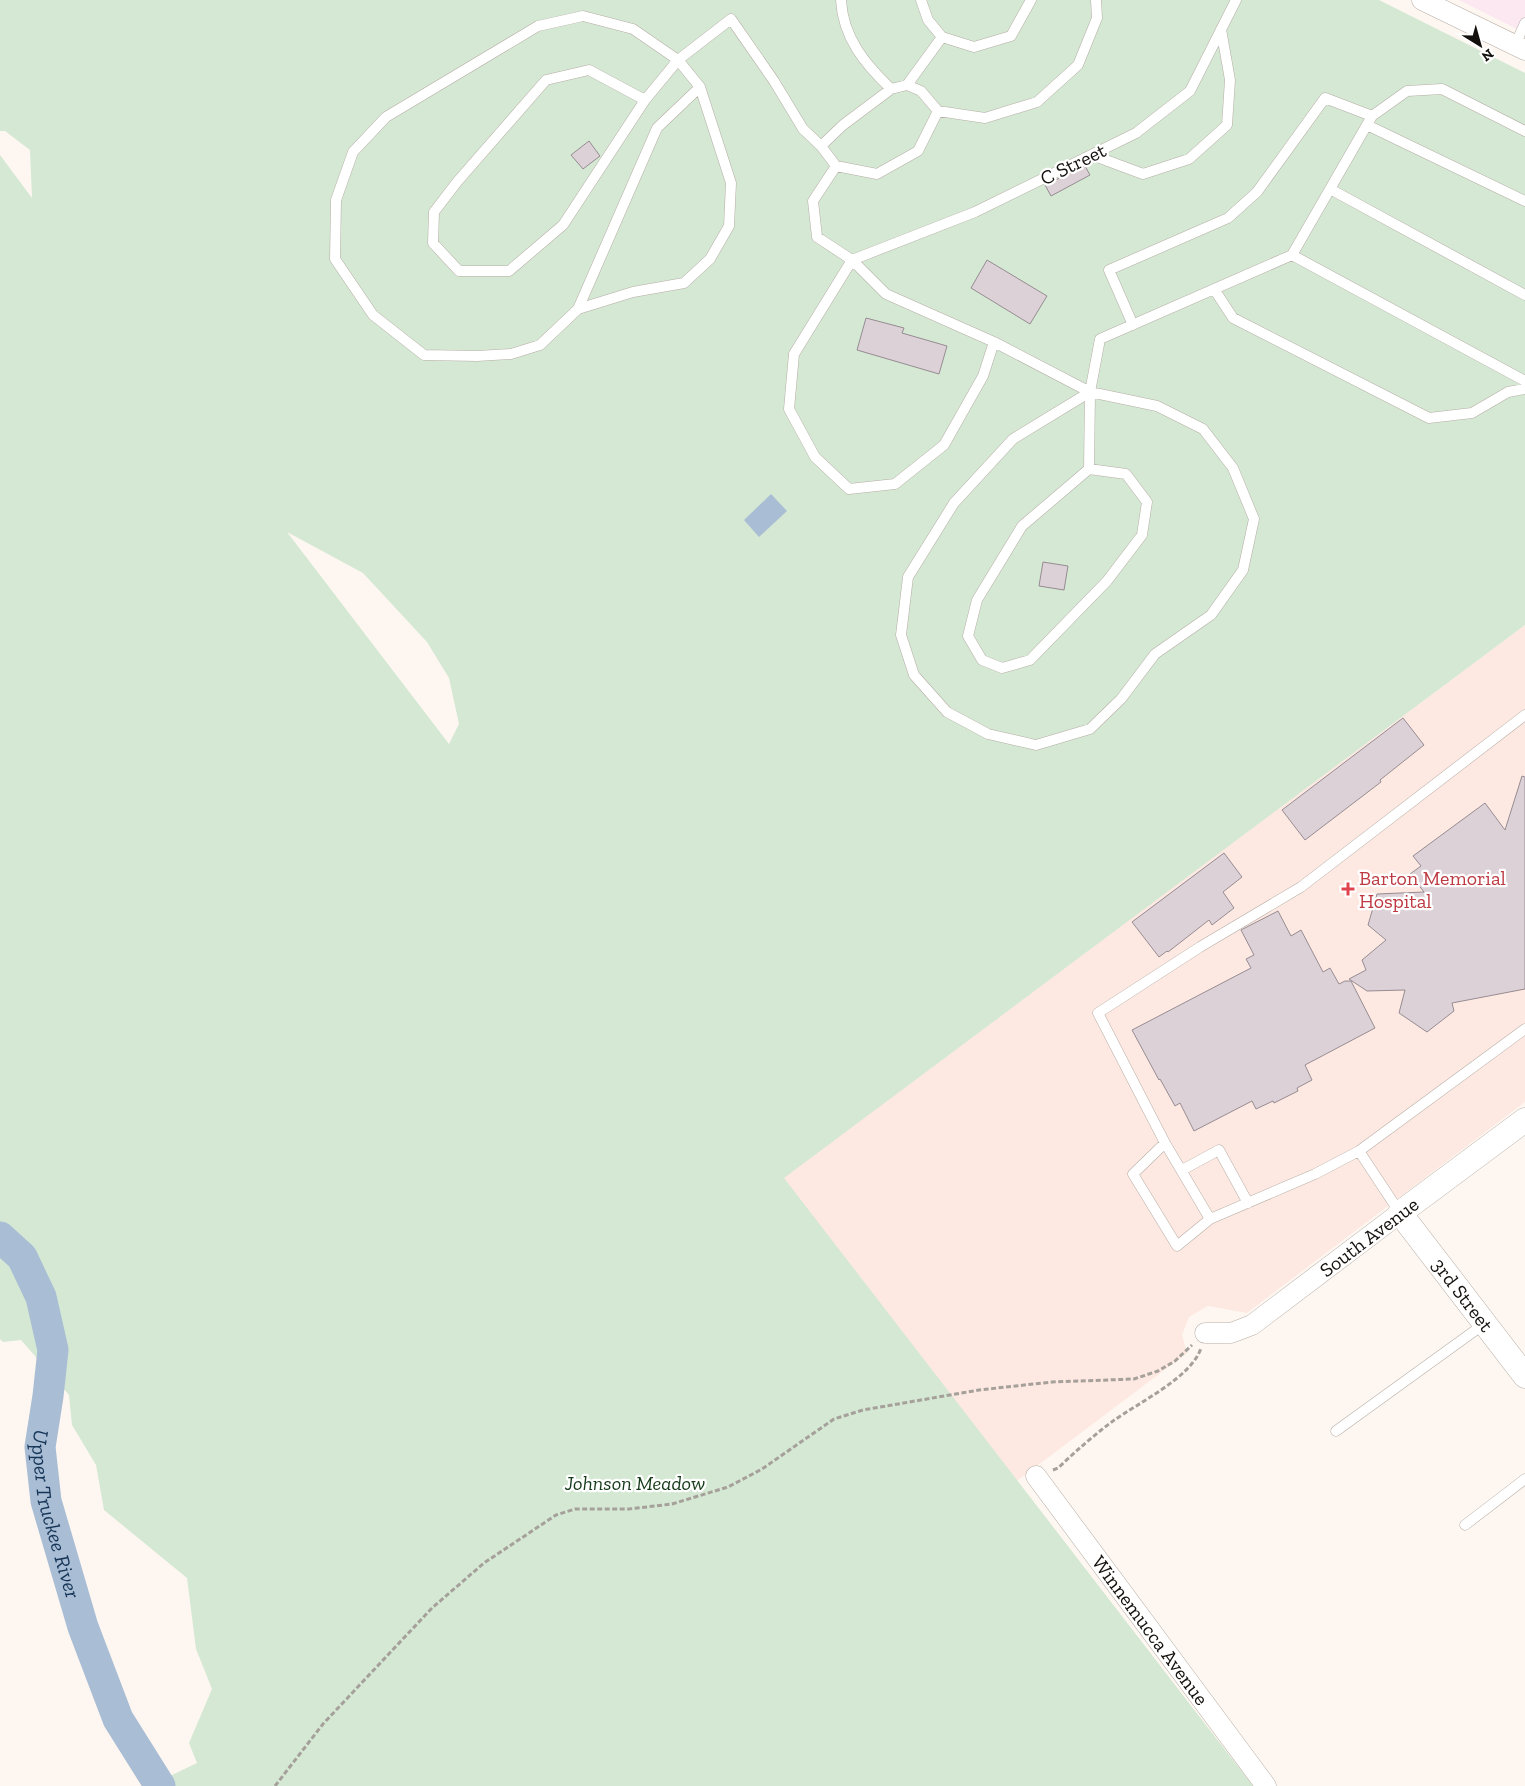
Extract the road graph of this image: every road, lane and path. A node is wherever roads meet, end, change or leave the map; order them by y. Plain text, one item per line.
1 (841, 0) edge
2 (921, 0) edge
3 (1031, 0) edge
4 (1096, 0) edge
5 (1236, 0) edge
6 (1422, 0) edge
7 (1525, 23) edge
8 (1221, 29) junction
9 (942, 37) junction
10 (1520, 48) edge
11 (678, 60) junction
12 (907, 85) junction
13 (700, 87) junction
14 (891, 90) junction
15 (645, 100) junction
16 (938, 111) junction
17 (1370, 120) junction
18 (1525, 131) edge
19 (820, 146) junction
20 (1092, 155) junction
21 (836, 166) junction
22 (1330, 188) junction
23 (1525, 201) edge
24 (1292, 255) junction
25 (852, 260) junction
26 (1214, 289) junction
27 (1525, 295) edge
28 (578, 309) junction
29 (1133, 325) junction
30 (994, 342) junction
31 (1525, 381) edge
32 (1525, 389) edge
33 (1090, 392) junction
34 (1089, 469) junction
35 (1525, 715) edge
36 (1525, 1029) edge
37 (1525, 1120) edge
38 (1165, 1143) junction
39 (1359, 1150) junction
40 (1182, 1170) junction
41 (1248, 1203) junction
42 (1400, 1213) junction
43 (1210, 1219) junction
44 (1484, 1324) junction
45 (1205, 1333) junction
46 (1525, 1376) edge
47 (1336, 1432) dead end
48 (1036, 1476) joint
49 (1525, 1479) edge
50 (1465, 1524) dead end
51 (275, 1786) edge
52 (1266, 1786) edge

1 - 14 lane
2 - 9 lane
3 - 9 lane
4 - 16 lane
5 - 8 lane, C Street
6 - 10 street
7 - 10 lane
8 - 20 lane, C Street
8 - 20 lane
9 - 12 lane
11 - 13 lane
11 - 15 lane
11 - 19 lane
11 - 28 lane
12 - 14 lane
12 - 16 lane
13 - 28 lane
13 - 28 lane
14 - 19 lane
15 - 15 lane
16 - 21 lane
17 - 18 lane
17 - 22 lane
17 - 23 lane
17 - 29 lane
19 - 21 lane
20 - 25 lane, C Street
21 - 25 lane
22 - 24 lane
22 - 27 lane
24 - 26 lane
24 - 31 lane
25 - 30 lane
25 - 30 lane
26 - 29 lane
26 - 32 lane
29 - 33 lane
30 - 33 lane
33 - 33 lane
33 - 34 lane
34 - 34 lane
35 - 38 lane
36 - 39 lane
37 - 42 street, South Avenue
38 - 40 lane
38 - 43 lane
39 - 41 lane
39 - 42 lane
40 - 41 lane
40 - 43 lane
41 - 43 lane
42 - 44 street, 3rd Street
42 - 45 street, South Avenue
44 - 46 street, 3rd Street
44 - 47 lane
45 - 48 path
45 - 51 path
48 - 52 street, Winnemucca Avenue
49 - 50 lane

